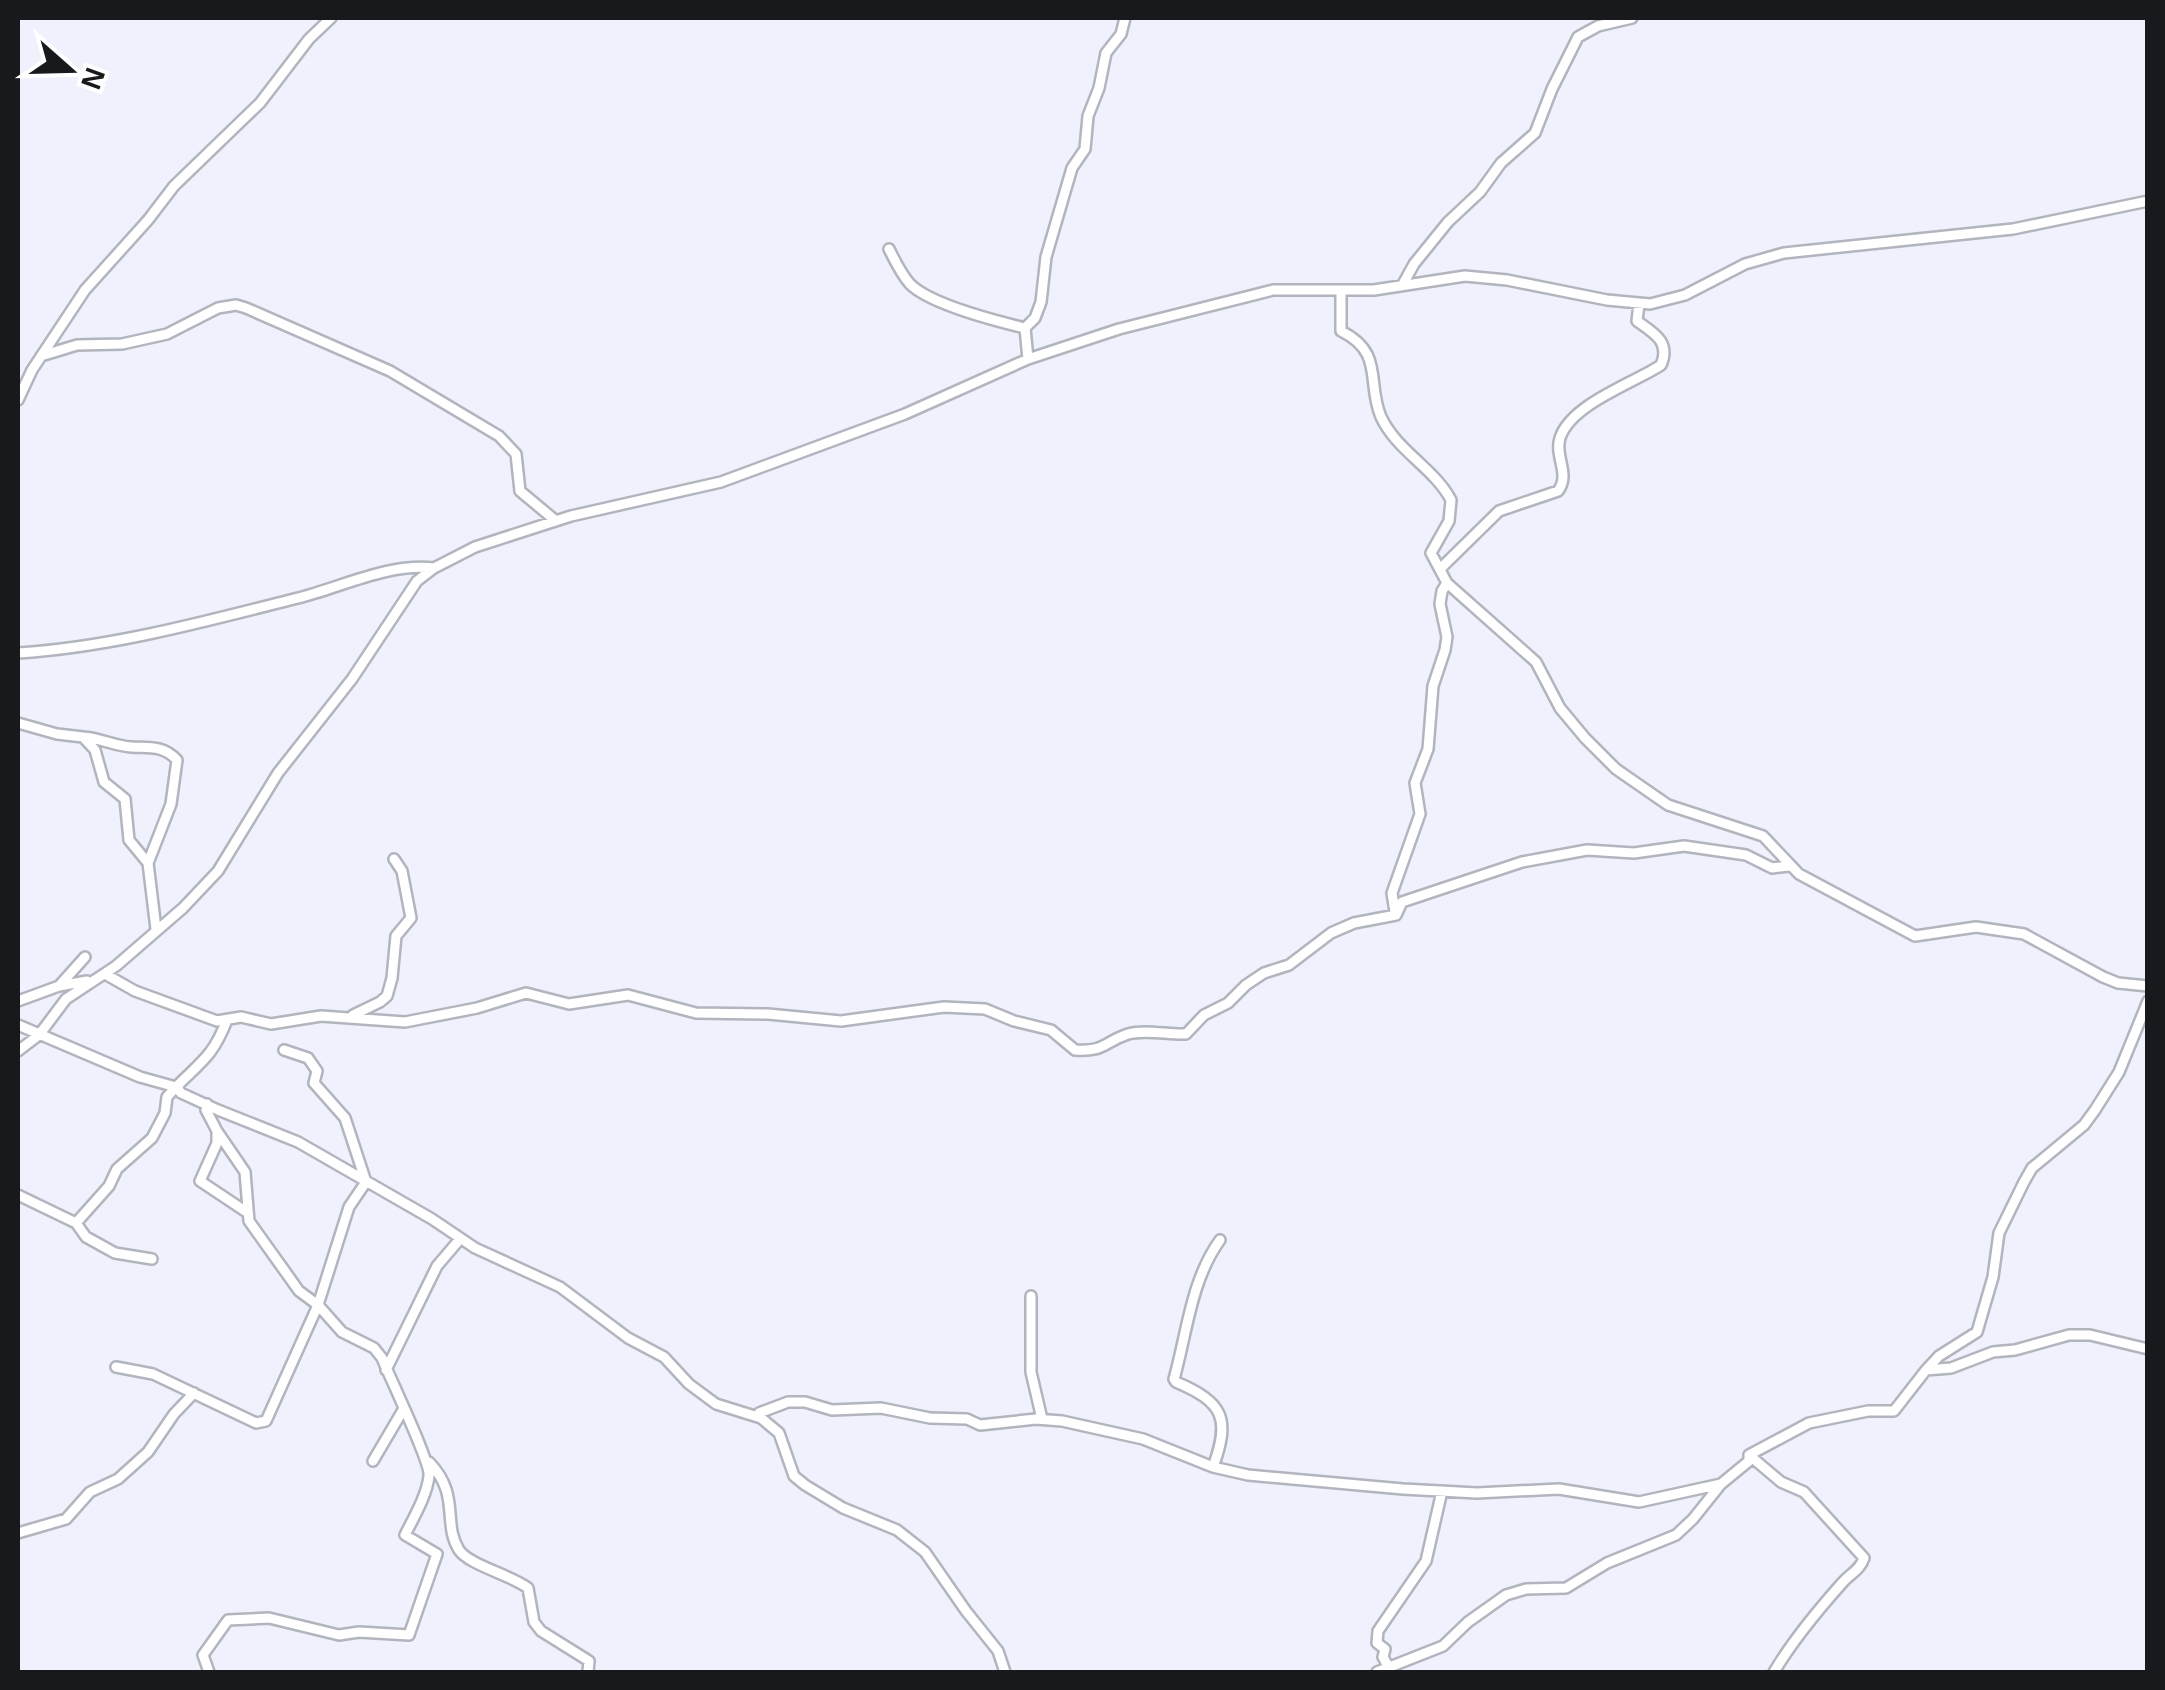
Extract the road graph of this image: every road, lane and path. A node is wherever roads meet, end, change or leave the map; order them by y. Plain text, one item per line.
1 (331, 18) edge
2 (1125, 18) edge
3 (1632, 18) edge
4 (2148, 201) edge
5 (889, 249) dead end
6 (1403, 284) junction
7 (1342, 290) junction
8 (1640, 304) junction
9 (1025, 328) junction
10 (42, 356) junction
11 (1028, 359) junction
12 (18, 400) edge
13 (556, 521) junction
14 (434, 568) junction
15 (1440, 569) junction
16 (1447, 584) junction
17 (18, 653) edge
18 (18, 722) edge
19 (83, 737) junction
20 (394, 859) dead end
21 (148, 863) junction
22 (1789, 866) junction
23 (1396, 915) junction
24 (156, 929) junction
25 (85, 957) dead end
26 (104, 974) junction
27 (91, 980) junction
28 (59, 986) junction
29 (2148, 986) edge
30 (18, 1001) edge
31 (2148, 1001) edge
32 (346, 1018) junction
33 (227, 1020) junction
34 (18, 1025) edge
35 (39, 1035) junction
36 (284, 1050) dead end
37 (18, 1051) edge
38 (178, 1090) junction
39 (207, 1104) junction
40 (217, 1131) junction
41 (366, 1182) junction
42 (18, 1195) edge
43 (249, 1214) junction
44 (76, 1223) junction
45 (460, 1239) junction
46 (1220, 1240) dead end
47 (152, 1259) dead end
48 (1031, 1296) dead end
49 (318, 1305) junction
50 (2148, 1349) edge
51 (116, 1368) dead end
52 (386, 1370) junction
53 (1926, 1370) junction
54 (194, 1394) junction
55 (403, 1410) junction
56 (762, 1418) junction
57 (1042, 1419) junction
58 (1750, 1456) junction
59 (373, 1460) dead end
60 (429, 1462) junction
61 (1214, 1467) junction
62 (1721, 1484) junction
63 (1442, 1491) junction
64 (18, 1533) edge
65 (1390, 1668) junction
66 (209, 1672) edge
67 (588, 1672) edge
68 (1005, 1672) edge
69 (1376, 1672) edge
70 (1774, 1672) edge

1 - 10 street
2 - 9 street
3 - 6 street
4 - 8 street
5 - 9 street
6 - 7 street
6 - 8 street
7 - 11 street
7 - 15 street
8 - 15 street
9 - 11 street
10 - 12 street
10 - 13 street
11 - 13 street
13 - 14 street
14 - 17 street
14 - 24 street
15 - 16 street
16 - 22 street
16 - 23 street
18 - 19 street
19 - 21 street
19 - 21 street
20 - 32 street
21 - 24 street
22 - 23 street
22 - 29 street
23 - 32 street
24 - 26 street
25 - 28 street
26 - 27 street
26 - 33 street
27 - 28 street
27 - 35 street
28 - 30 street
31 - 53 street
32 - 33 street
33 - 38 street
34 - 35 street
35 - 37 street
35 - 38 street
36 - 41 street
38 - 39 street
38 - 44 street
39 - 40 street
39 - 41 street
40 - 43 street
40 - 43 street
41 - 45 street
41 - 49 street
42 - 44 street
43 - 49 street
44 - 47 street
45 - 52 street
45 - 56 street
46 - 61 street
48 - 57 street
49 - 52 street
49 - 54 street
50 - 53 street
51 - 54 street
52 - 55 street
53 - 58 street
54 - 64 street
55 - 59 street
55 - 60 street
56 - 57 street
56 - 68 street
57 - 61 street
58 - 62 street
58 - 70 street
60 - 66 street
60 - 67 street
61 - 63 street
62 - 63 street
62 - 65 street
63 - 65 street
65 - 69 street

